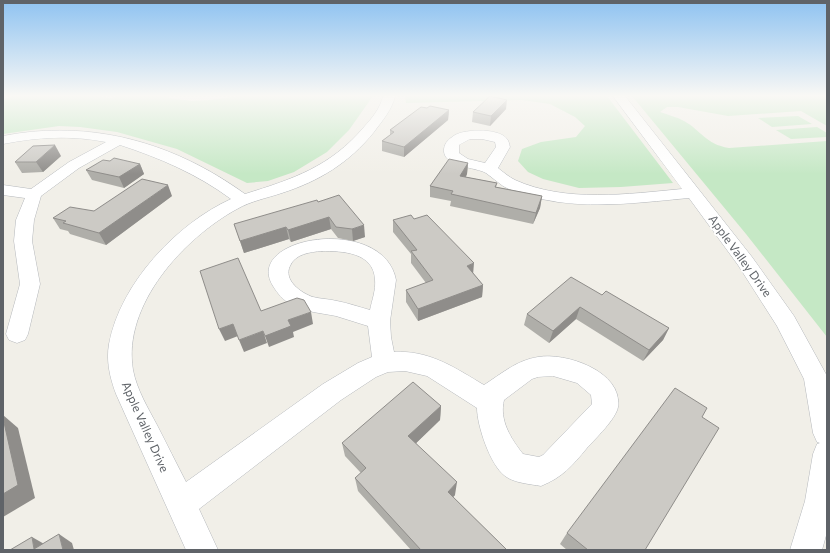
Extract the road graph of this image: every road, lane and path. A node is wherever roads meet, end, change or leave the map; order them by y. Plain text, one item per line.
1 (375, 122) edge
2 (639, 122) edge
3 (3, 140) edge
4 (119, 140) junction
5 (490, 169) dead end
6 (3, 190) edge
7 (692, 192) junction
8 (34, 194) junction
9 (242, 200) junction
10 (379, 321) junction
11 (17, 334) dead end
12 (385, 362) junction
13 (490, 402) junction
14 (827, 433) edge
15 (827, 454) edge
16 (182, 503) junction
17 (202, 550) edge
18 (806, 550) edge

1 - 9 street, Apple Valley Drive
2 - 7 street, Apple Valley Drive
3 - 4 street
4 - 8 street
4 - 9 street
5 - 7 street
6 - 8 street
7 - 14 street, Apple Valley Drive
8 - 11 street
9 - 16 street, Apple Valley Drive
10 - 10 street
10 - 12 street
12 - 13 street
12 - 16 street
13 - 13 street
15 - 18 street
16 - 17 street, Apple Valley Drive

